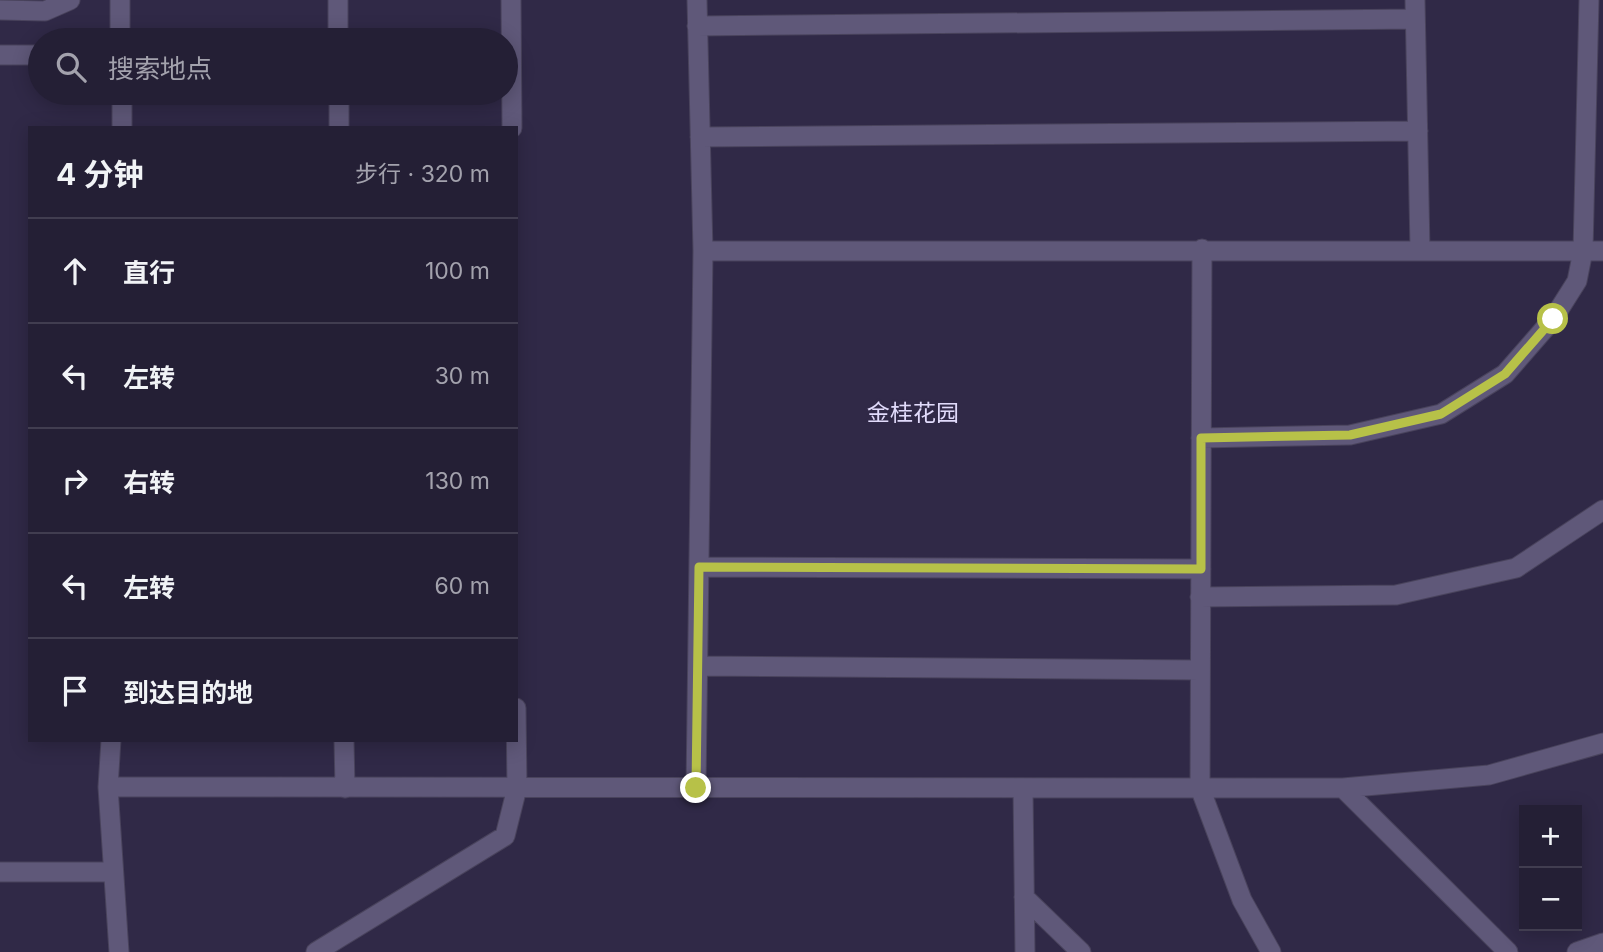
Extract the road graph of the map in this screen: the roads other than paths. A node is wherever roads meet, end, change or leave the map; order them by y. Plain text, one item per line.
1 (70, 0) edge
2 (120, 0) edge
3 (338, 0) edge
4 (511, 0) edge
5 (696, 0) edge
6 (1589, 0) edge
7 (1415, 9) edge
8 (0, 10) edge
9 (697, 26) junction
10 (120, 28) edge
11 (338, 28) edge
12 (511, 28) edge
13 (0, 55) edge
14 (28, 55) edge
15 (122, 105) edge
16 (339, 105) edge
17 (512, 105) edge
18 (122, 126) edge
19 (339, 126) edge
20 (512, 126) edge
21 (1418, 131) junction
22 (700, 137) junction
23 (1202, 249) junction
24 (1420, 249) junction
25 (703, 250) junction
26 (1583, 250) junction
27 (1603, 251) edge
28 (1201, 438) junction
29 (1603, 510) edge
30 (699, 567) junction
31 (1201, 569) junction
32 (1200, 597) junction
33 (698, 666) junction
34 (1200, 670) junction
35 (111, 742) edge
36 (345, 742) edge
37 (516, 742) edge
38 (1603, 743) edge
39 (108, 787) junction
40 (345, 788) junction
41 (517, 788) junction
42 (696, 788) junction
43 (1023, 788) junction
44 (1200, 788) junction
45 (1343, 788) junction
46 (113, 872) junction
47 (0, 873) edge
48 (1024, 897) junction
49 (1603, 943) edge
50 (119, 952) edge
51 (316, 952) edge
52 (1025, 952) edge
53 (1081, 952) edge
54 (1271, 952) edge
55 (1508, 952) edge
56 (1577, 952) edge

1 - 8 street
2 - 10 street
3 - 11 street
4 - 12 street
5 - 9 street
6 - 26 street
7 - 9 street
7 - 21 street
9 - 22 street
13 - 14 street
15 - 18 street
16 - 19 street
17 - 20 street
21 - 22 street
21 - 24 street
22 - 25 street
23 - 24 street
23 - 25 street
23 - 28 street
24 - 26 street
25 - 30 street
26 - 27 street
26 - 28 street
28 - 31 street
29 - 32 street
30 - 31 street
30 - 33 street
31 - 32 street
32 - 34 street
33 - 34 street
33 - 42 street
34 - 44 street
35 - 39 street
36 - 40 street
37 - 41 street
38 - 45 street
39 - 40 street
39 - 46 street
40 - 41 street
41 - 42 street
41 - 51 street
42 - 43 street
43 - 44 street
43 - 48 street
44 - 45 street
44 - 54 street
45 - 55 street
46 - 47 street
46 - 50 street
48 - 52 street
48 - 53 street
49 - 56 street

